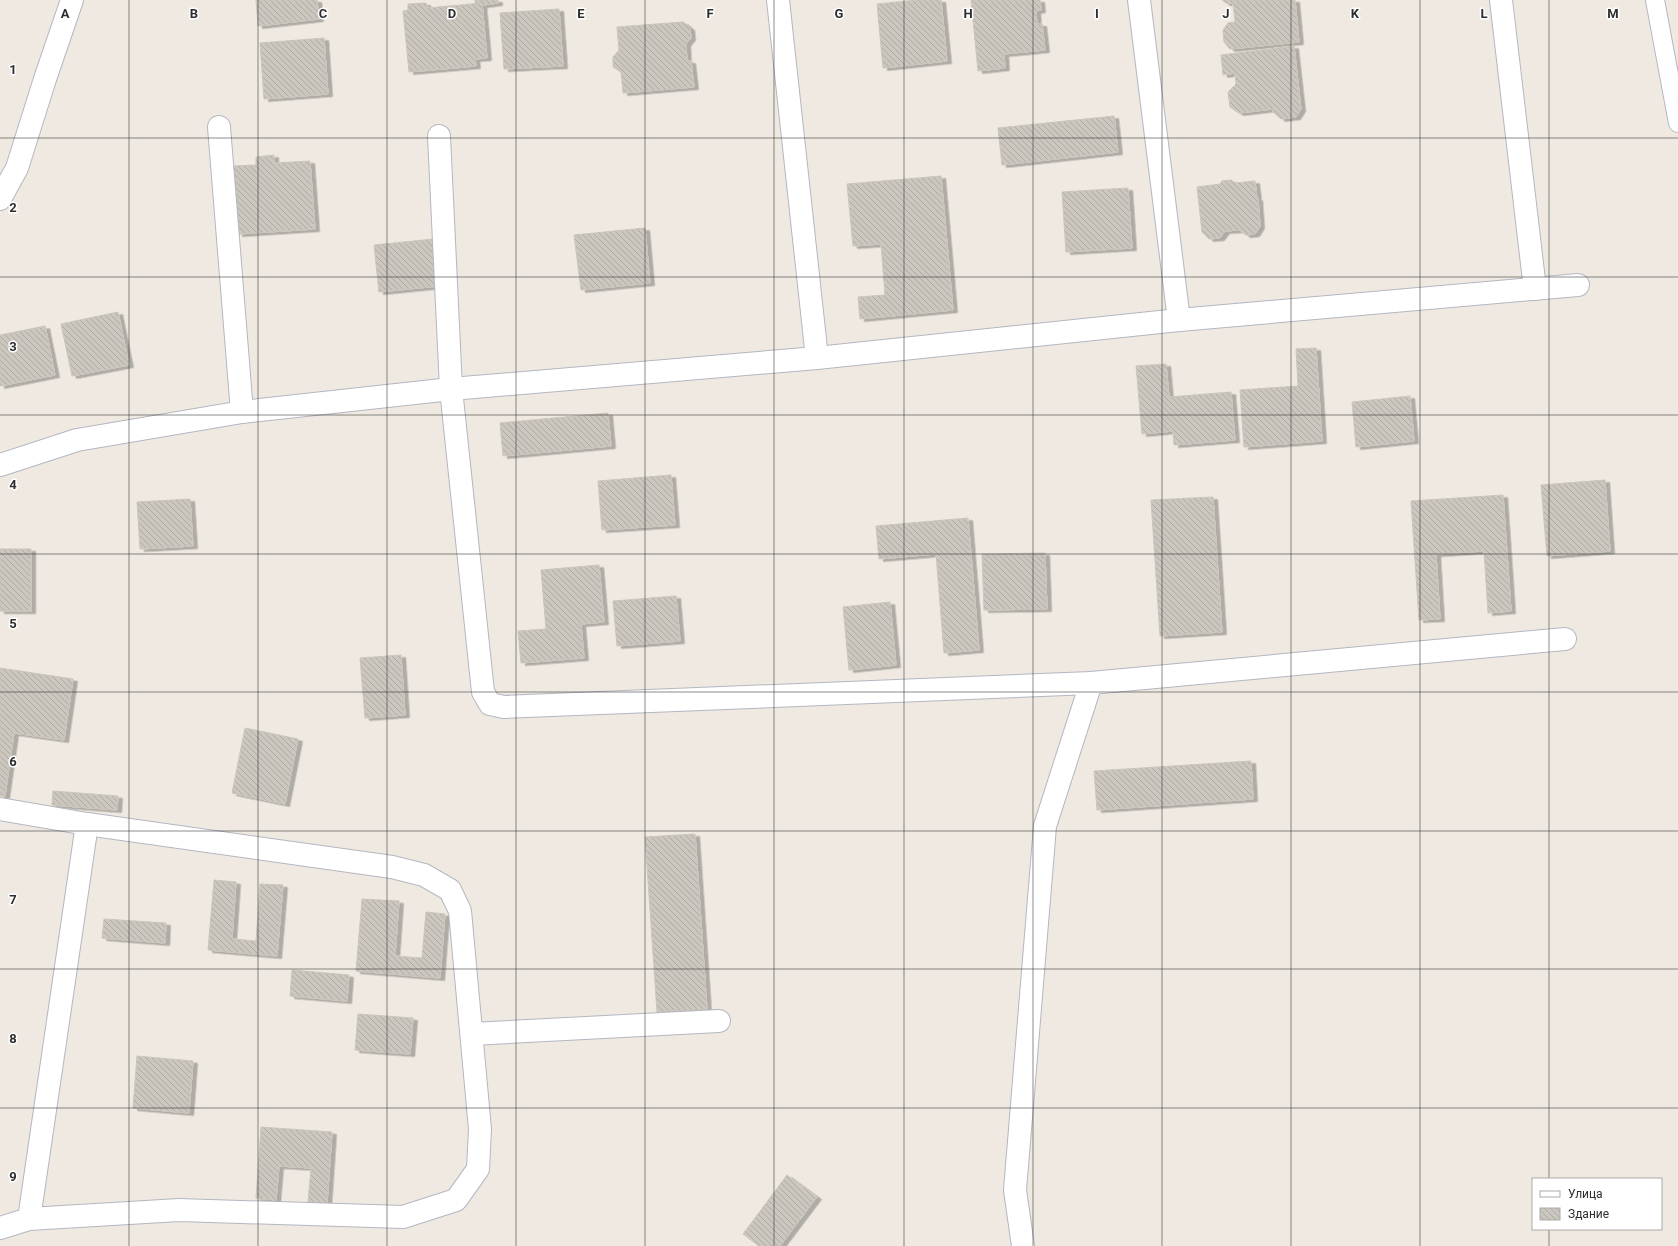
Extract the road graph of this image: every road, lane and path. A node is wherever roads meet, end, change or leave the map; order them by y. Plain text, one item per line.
1 (72, 0) edge
2 (778, 0) edge
3 (1139, 0) edge
4 (1501, 0) edge
5 (1655, 0) edge
6 (1678, 123) edge
7 (219, 127) dead end
8 (439, 136) dead end
9 (0, 200) edge
10 (1578, 285) dead end
11 (1535, 288) junction
12 (1180, 320) junction
13 (818, 358) junction
14 (451, 389) junction
15 (242, 412) junction
16 (0, 465) edge
17 (1565, 639) dead end
18 (1091, 683) junction
19 (0, 809) edge
20 (87, 824) junction
21 (719, 1021) dead end
22 (472, 1034) junction
23 (29, 1220) junction
24 (0, 1228) edge
25 (1023, 1246) edge

1 - 9 street
2 - 13 street
3 - 12 street
4 - 11 street
5 - 6 lane
7 - 15 street
8 - 14 street
10 - 11 street
11 - 12 street
12 - 13 street
13 - 14 street
14 - 15 street
14 - 18 street
15 - 16 street
17 - 18 street
18 - 25 street
19 - 20 street
20 - 22 street
20 - 23 street
21 - 22 street
22 - 23 street
23 - 24 street

